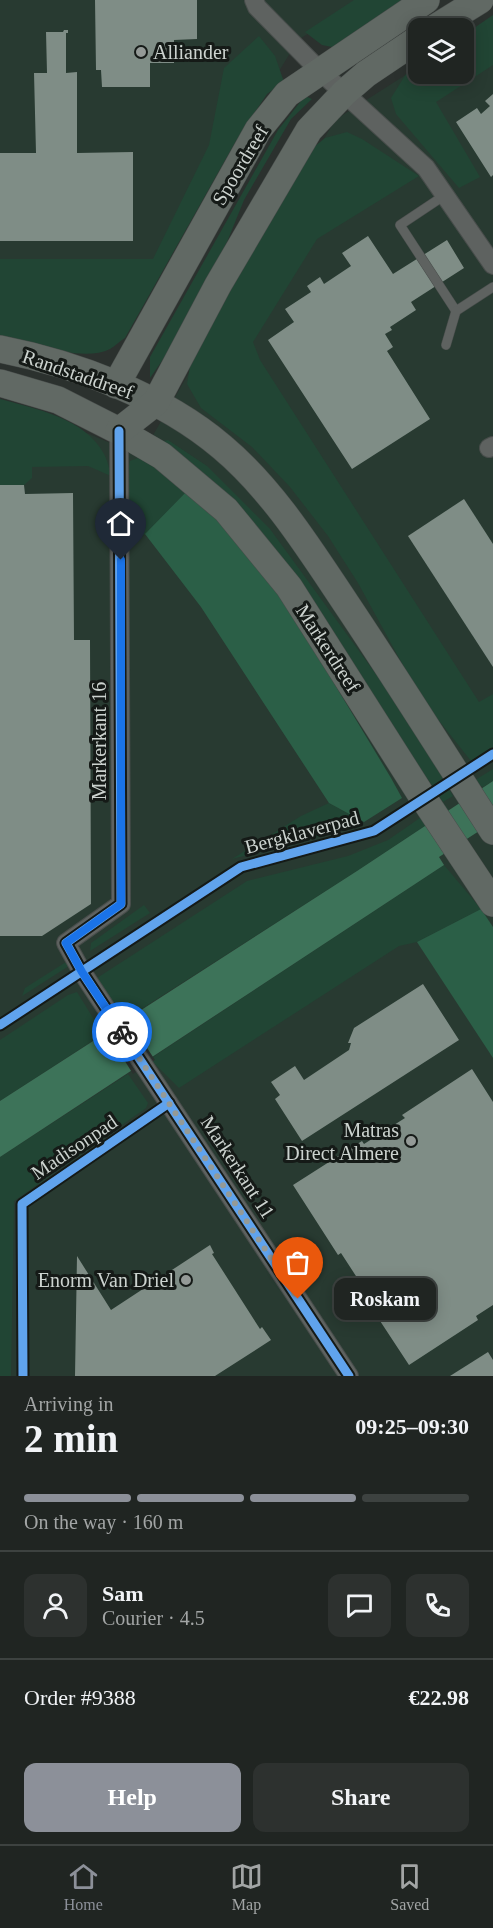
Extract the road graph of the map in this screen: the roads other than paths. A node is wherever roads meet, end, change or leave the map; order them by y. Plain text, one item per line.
1 (254, 0) edge
2 (426, 0) edge
3 (480, 0) edge
4 (451, 18) edge
5 (408, 46) edge
6 (320, 71) junction
7 (344, 93) junction
8 (445, 195) junction
9 (493, 265) edge
10 (493, 287) edge
11 (456, 311) junction
12 (446, 345) dead end
13 (0, 349) edge
14 (0, 383) edge
15 (117, 385) junction
16 (156, 402) junction
17 (119, 431) junction
18 (492, 830) edge
19 (493, 903) edge
20 (109, 1011) joint
21 (350, 1376) edge

1 - 6 street
2 - 6 main road, Spoordreef
3 - 4 main road
5 - 7 main road, Spoordreef
6 - 7 street
6 - 15 main road, Spoordreef
7 - 8 street
7 - 16 main road, Spoordreef
8 - 9 street
8 - 11 lane
10 - 11 lane
11 - 12 lane
13 - 15 main road, Randstaddreef
14 - 17 main road, Randstaddreef
15 - 16 main road, Randstaddreef
15 - 17 main road
16 - 17 main road
16 - 18 main road, Markerdreef
17 - 19 main road, Markerdreef
17 - 20 street, Markerkant 16
20 - 21 street, Markerkant 11

